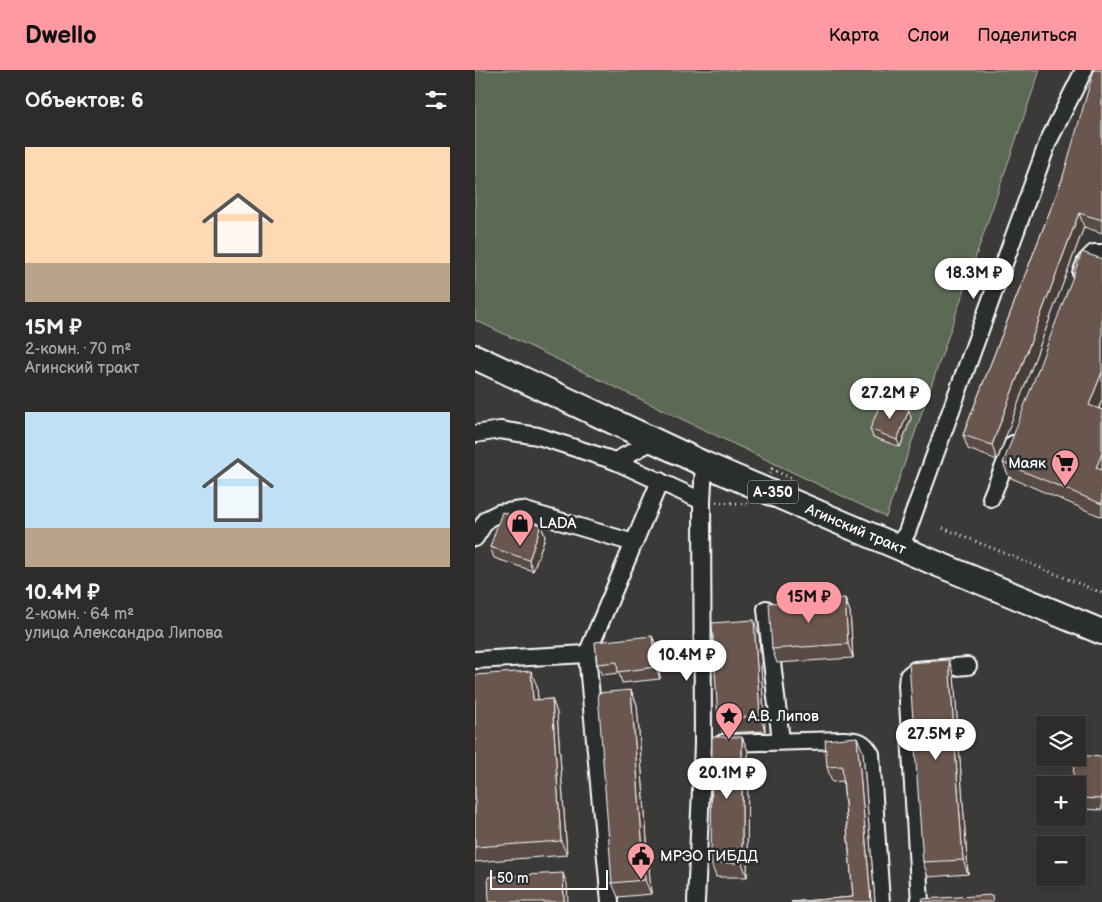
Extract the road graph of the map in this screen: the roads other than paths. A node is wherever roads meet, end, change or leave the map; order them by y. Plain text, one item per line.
1 (1084, 70) edge
2 (1102, 253) edge
3 (1075, 289) edge
4 (475, 358) edge
5 (475, 434) edge
6 (1017, 434) edge
7 (653, 441) junction
8 (615, 461) junction
9 (704, 464) junction
10 (660, 481) junction
11 (991, 498) dead end
12 (702, 500) junction
13 (475, 538) edge
14 (633, 543) junction
15 (899, 547) junction
16 (766, 609) dead end
17 (1102, 632) edge
18 (587, 654) junction
19 (475, 660) edge
20 (968, 666) dead end
21 (781, 741) junction
22 (703, 744) junction
23 (610, 902) edge
24 (696, 902) edge
25 (881, 902) edge
26 (920, 902) edge

1 - 15 street
2 - 3 street
4 - 7 highway, Агинский тракт / А-350
5 - 8 street
6 - 11 street
7 - 8 street
7 - 9 highway, Агинский тракт / А-350
8 - 10 street
9 - 12 street
9 - 15 highway, Агинский тракт / А-350
10 - 12 street
10 - 14 street
12 - 22 street
13 - 14 street
14 - 18 street
15 - 17 highway, Агинский тракт / А-350
16 - 21 street
18 - 19 street
18 - 23 street
20 - 26 street
21 - 22 street
21 - 25 street
22 - 24 street

